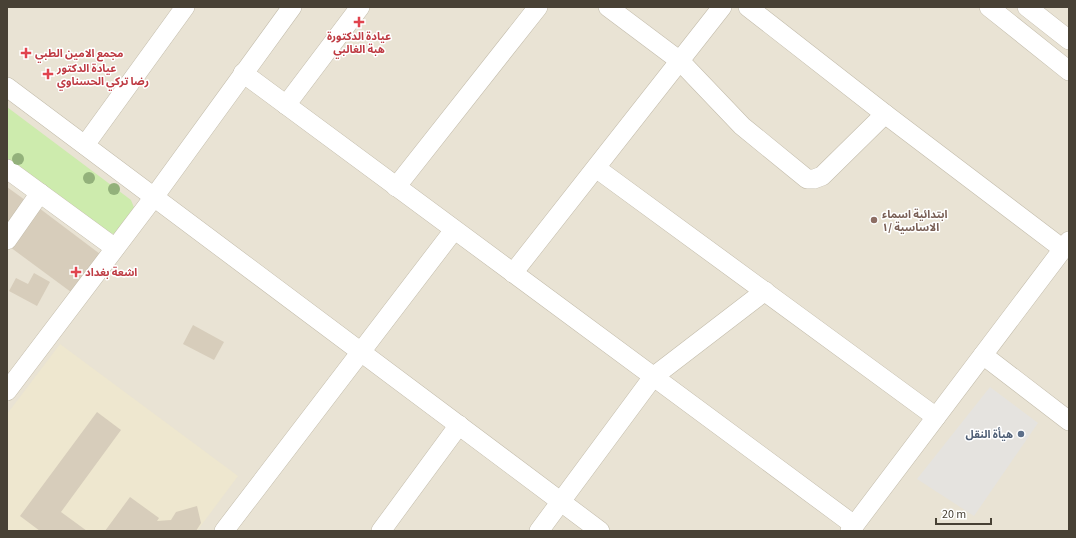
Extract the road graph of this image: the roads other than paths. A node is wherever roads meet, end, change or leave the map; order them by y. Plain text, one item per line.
1 (185, 7) edge
2 (292, 7) edge
3 (538, 7) edge
4 (608, 7) edge
5 (722, 7) edge
6 (748, 7) edge
7 (988, 7) edge
8 (1027, 7) edge
9 (350, 10) edge
10 (1069, 40) edge
11 (680, 61) junction
12 (1069, 71) edge
13 (243, 74) junction
14 (7, 87) edge
15 (286, 105) junction
16 (885, 114) junction
17 (85, 145) junction
18 (596, 168) junction
19 (7, 169) edge
20 (396, 187) junction
21 (40, 193) junction
22 (154, 197) junction
23 (454, 230) junction
24 (7, 240) edge
25 (1066, 245) edge
26 (115, 248) junction
27 (513, 273) junction
28 (765, 291) junction
29 (361, 352) junction
30 (983, 355) junction
31 (653, 377) junction
32 (7, 391) edge
33 (936, 417) junction
34 (1069, 421) edge
35 (459, 425) junction
36 (561, 501) junction
37 (852, 528) edge
38 (224, 531) edge
39 (381, 531) edge
40 (539, 531) edge
41 (600, 531) edge

1 - 17 street
2 - 13 street
3 - 20 street
4 - 11 street
5 - 11 street
6 - 16 street
7 - 12 street
8 - 10 street
9 - 15 street
11 - 16 street
11 - 18 street
13 - 15 street
13 - 22 street
14 - 17 street
15 - 20 street
16 - 25 street
17 - 22 street
18 - 27 street
18 - 28 street
19 - 21 street
20 - 23 street
21 - 24 street
21 - 26 street
22 - 26 street
22 - 29 street
23 - 27 street
23 - 29 street
25 - 30 street
26 - 32 street
27 - 31 street
28 - 31 street
28 - 33 street
29 - 35 street
29 - 38 street
30 - 33 street
30 - 34 street
31 - 36 street
31 - 37 street
33 - 37 street
35 - 36 street
35 - 39 street
36 - 40 street
36 - 41 street

